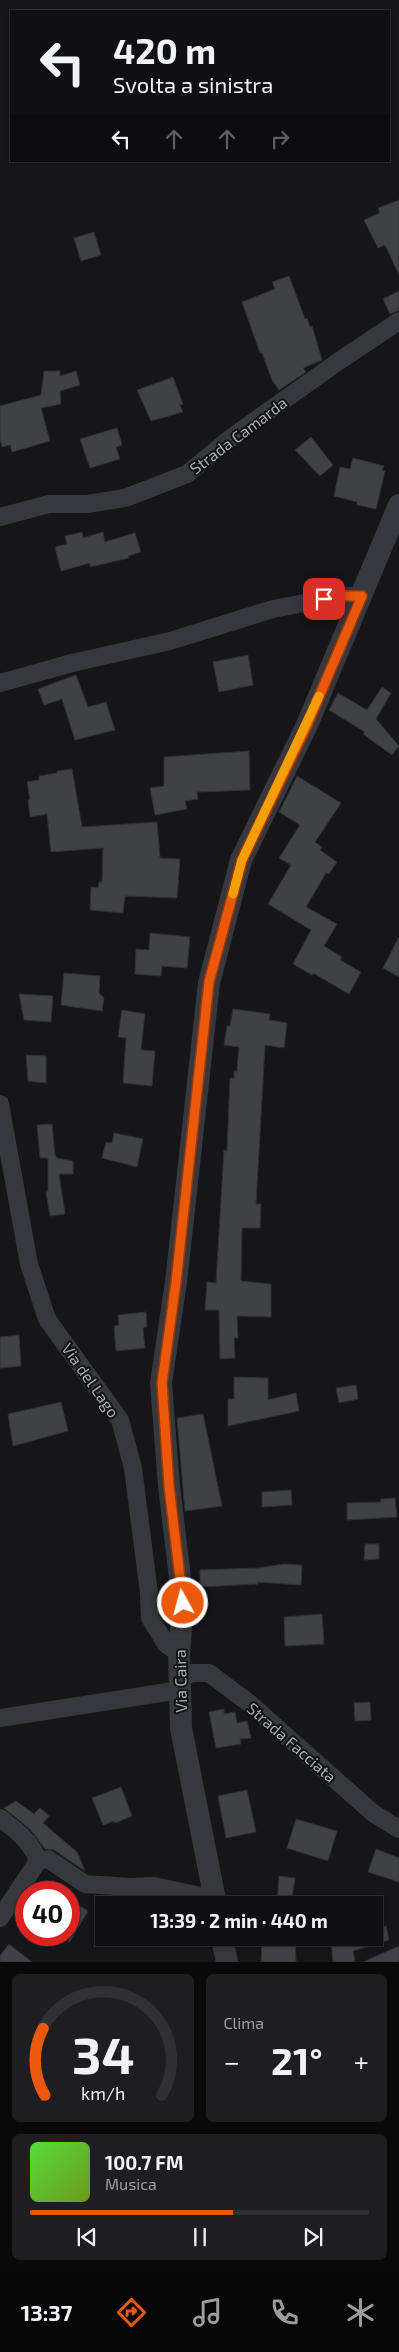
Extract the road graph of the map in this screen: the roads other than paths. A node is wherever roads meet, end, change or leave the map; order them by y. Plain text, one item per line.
1 (399, 321) edge
2 (399, 505) edge
3 (0, 516) edge
4 (362, 596) junction
5 (0, 683) edge
6 (0, 1104) edge
7 (179, 1653) junction
8 (179, 1683) junction
9 (0, 1718) edge
10 (0, 1818) edge
11 (399, 1829) edge
12 (38, 1861) junction
13 (196, 1896) edge
14 (214, 1896) edge
15 (0, 1918) edge
16 (224, 1946) edge
17 (227, 1962) edge

1 - 3 street, Strada Camarda
2 - 4 street, Via Caira
4 - 5 street
4 - 7 street, Via Caira
6 - 7 street, Via del Lago
7 - 8 street, Via Caira
8 - 9 street, Strada Facciata
8 - 11 street, Strada Facciata
8 - 14 street, Via Caira
10 - 12 street
12 - 13 street
12 - 15 street
16 - 17 street

